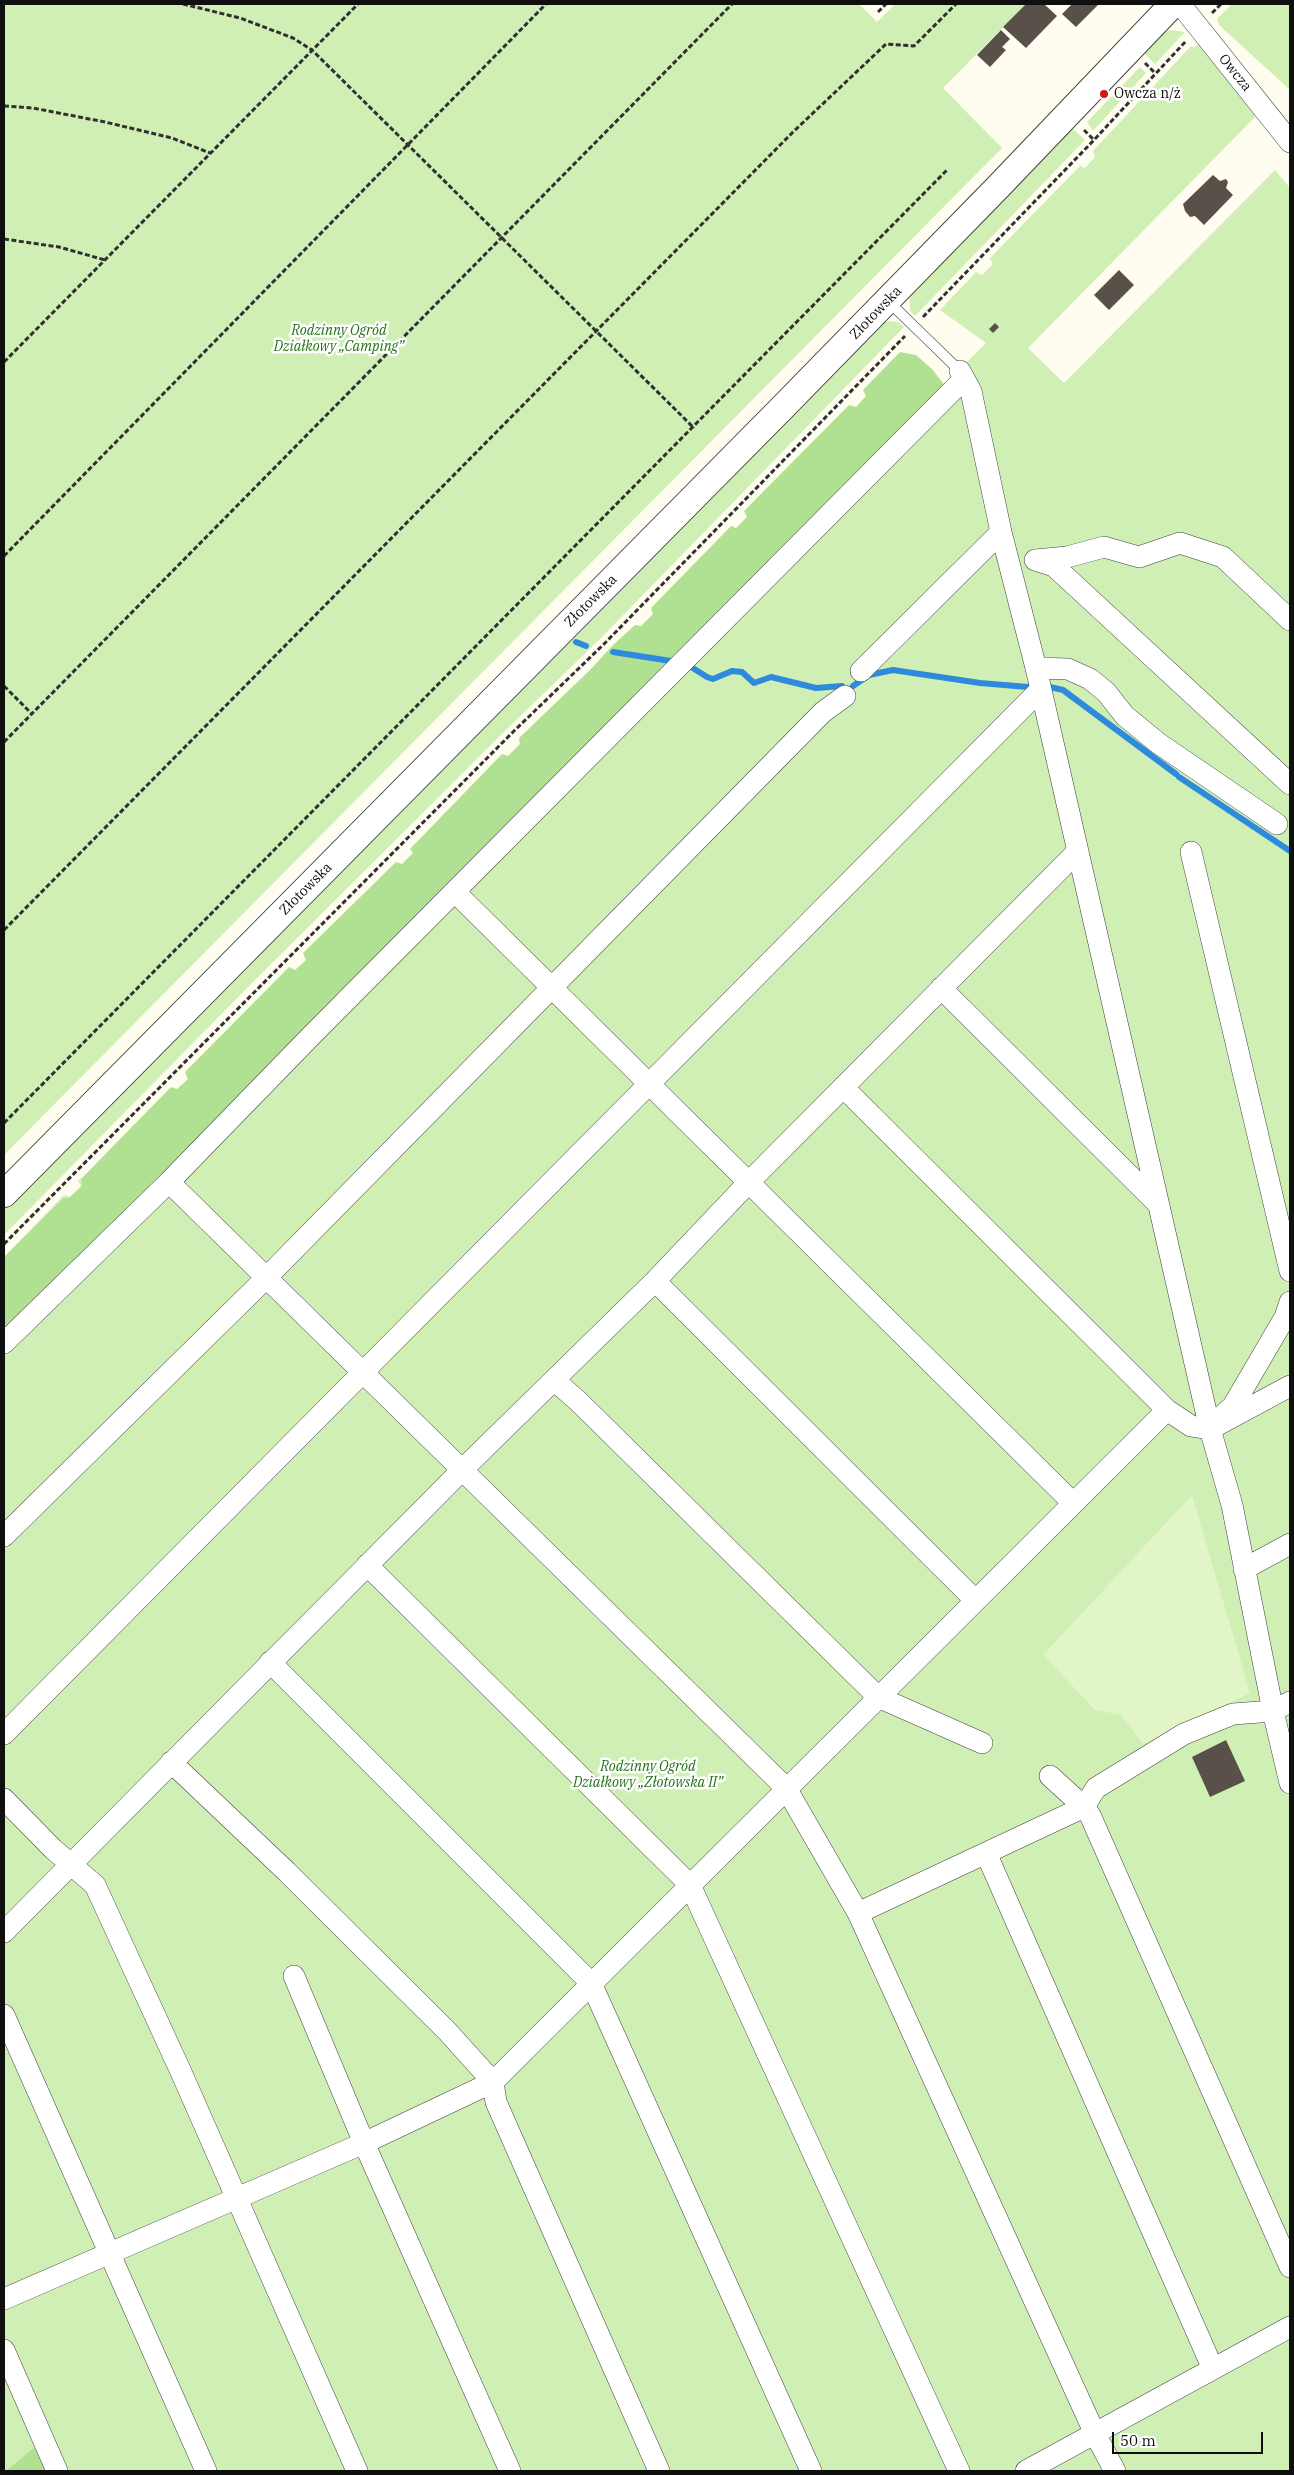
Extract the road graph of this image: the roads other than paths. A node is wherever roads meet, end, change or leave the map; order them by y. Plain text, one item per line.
1 (1173, 4) edge
2 (1180, 4) edge
3 (1290, 142) edge
4 (888, 301) junction
5 (962, 375) junction
6 (1001, 532) junction
7 (1035, 560) junction
8 (1009, 563) junction
9 (1290, 620) edge
10 (1036, 668) junction
11 (861, 671) dead end
12 (1040, 690) junction
13 (845, 696) dead end
14 (1290, 784) edge
15 (1277, 824) dead end
16 (1077, 852) junction
17 (1191, 852) dead end
18 (455, 892) junction
19 (550, 987) junction
20 (941, 988) junction
21 (648, 1084) junction
22 (842, 1087) junction
23 (169, 1182) junction
24 (749, 1182) junction
25 (4, 1194) edge
26 (1158, 1204) junction
27 (1290, 1271) edge
28 (267, 1276) junction
29 (655, 1281) junction
30 (1290, 1302) edge
31 (4, 1343) edge
32 (362, 1371) junction
33 (554, 1380) junction
34 (1290, 1386) edge
35 (1167, 1410) junction
36 (1210, 1429) junction
37 (462, 1469) junction
38 (1073, 1503) junction
39 (4, 1536) edge
40 (1290, 1544) edge
41 (367, 1565) junction
42 (1244, 1569) junction
43 (975, 1600) junction
44 (270, 1662) junction
45 (878, 1697) junction
46 (1282, 1706) edge
47 (4, 1734) edge
48 (982, 1743) dead end
49 (171, 1762) junction
50 (1050, 1776) dead end
51 (1290, 1783) edge
52 (786, 1788) junction
53 (4, 1799) edge
54 (1084, 1807) junction
55 (986, 1853) junction
56 (70, 1863) junction
57 (690, 1885) junction
58 (858, 1913) junction
59 (4, 1932) edge
60 (294, 1976) dead end
61 (591, 1983) junction
62 (4, 2015) edge
63 (493, 2082) junction
64 (364, 2143) junction
65 (237, 2198) junction
66 (110, 2254) junction
67 (1290, 2267) edge
68 (4, 2299) edge
69 (1290, 2327) edge
70 (4, 2350) edge
71 (1213, 2369) junction
72 (1095, 2434) junction
73 (57, 2471) edge
74 (206, 2471) edge
75 (357, 2471) edge
76 (510, 2471) edge
77 (660, 2471) edge
78 (811, 2471) edge
79 (959, 2471) edge
80 (1026, 2471) edge
81 (1115, 2471) edge

1 - 4 street, Złotowska
2 - 3 street, Owcza
4 - 5 lane
4 - 25 street, Złotowska
5 - 6 street
5 - 18 street
6 - 8 street
6 - 11 street
7 - 8 street
7 - 9 street
7 - 14 street
8 - 10 street
10 - 12 street
10 - 15 street
12 - 16 street
12 - 21 street
13 - 19 street
16 - 20 street
16 - 26 street
17 - 27 street
18 - 19 street
18 - 23 street
19 - 21 street
19 - 28 street
20 - 22 street
20 - 26 street
21 - 24 street
21 - 32 street
22 - 24 street
22 - 35 street
23 - 28 street
23 - 31 street
24 - 29 street
24 - 38 street
26 - 36 street
28 - 32 street
28 - 39 street
29 - 33 street
29 - 43 street
30 - 36 street
32 - 37 street
32 - 47 street
33 - 37 street
33 - 45 street
34 - 36 street
35 - 36 street
35 - 38 street
36 - 42 street
37 - 41 street
37 - 52 street
38 - 43 street
40 - 42 street
41 - 44 street
41 - 57 street
42 - 46 street
43 - 45 street
44 - 49 street
44 - 61 street
45 - 48 street
45 - 52 street
46 - 51 street
46 - 54 street
49 - 56 street
49 - 63 street
50 - 54 street
52 - 57 street
52 - 58 street
53 - 56 street
54 - 55 street
54 - 67 street
55 - 58 street
55 - 71 street
56 - 59 street
56 - 65 street
57 - 61 street
57 - 79 street
58 - 72 street
60 - 64 street
61 - 63 street
61 - 78 street
62 - 66 street
63 - 64 street
63 - 77 street
64 - 65 street
64 - 76 street
65 - 66 street
65 - 75 street
66 - 68 street
66 - 74 street
69 - 71 street
70 - 73 street
71 - 72 street
72 - 80 street
72 - 81 street

